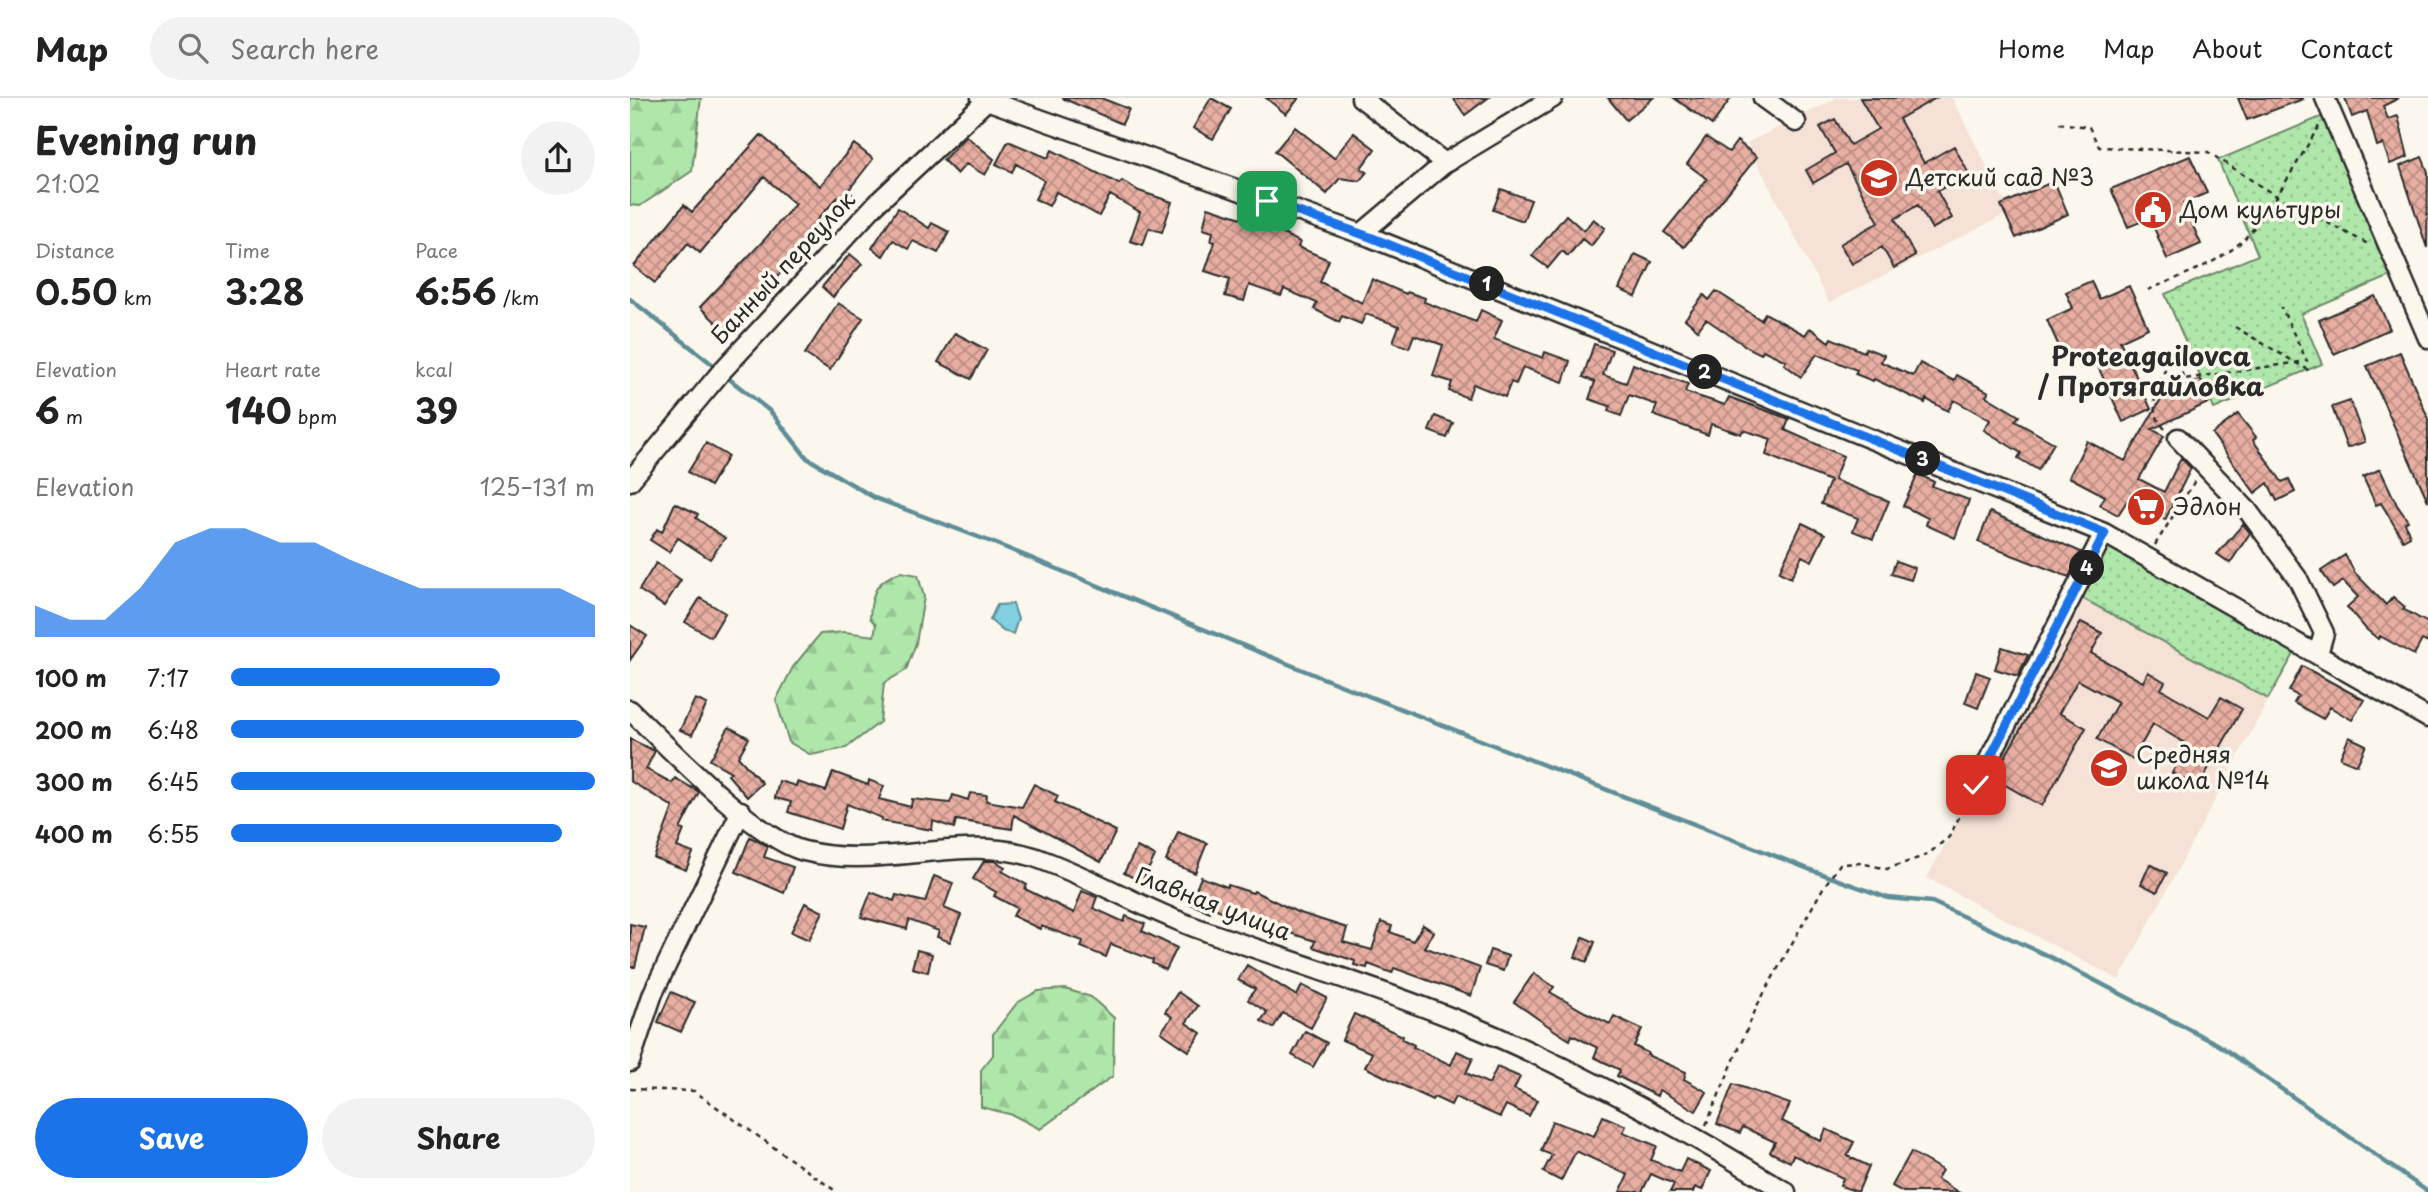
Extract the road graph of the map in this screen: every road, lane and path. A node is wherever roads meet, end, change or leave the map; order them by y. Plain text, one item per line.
1 (1361, 98) edge
2 (1553, 98) edge
3 (1763, 98) edge
4 (984, 100) edge
5 (2328, 103) edge
6 (1796, 122) dead end
7 (2059, 123) dead end
8 (1445, 163) junction
9 (2276, 196) junction
10 (1361, 234) junction
11 (2371, 245) dead end
12 (2148, 290) dead end
13 (2281, 307) dead end
14 (2235, 327) dead end
15 (2428, 338) edge
16 (2296, 362) junction
17 (2310, 371) dead end
18 (2178, 439) joint
19 (2205, 467) junction
20 (630, 481) edge
21 (2105, 533) junction
22 (2148, 557) junction
23 (2318, 654) junction
24 (630, 710) edge
25 (2428, 718) edge
26 (1976, 785) joint
27 (741, 811) junction
28 (630, 1062) edge
29 (630, 1089) edge
30 (1698, 1141) junction
31 (837, 1192) edge
32 (1786, 1192) edge

1 - 8 street
2 - 8 street
3 - 6 street
4 - 10 street
4 - 20 street, Банный переулок
5 - 9 path
5 - 15 street
7 - 9 path
8 - 10 street
9 - 11 path
9 - 12 path
10 - 21 street
13 - 16 path
14 - 16 path
16 - 17 path
16 - 18 path
18 - 19 street
19 - 22 path
19 - 23 street
21 - 22 street
21 - 26 street
22 - 23 street
23 - 25 street
24 - 27 street, Главная улица
26 - 30 path
27 - 28 street
27 - 30 street, Главная улица
29 - 31 path
30 - 32 street, Главная улица

